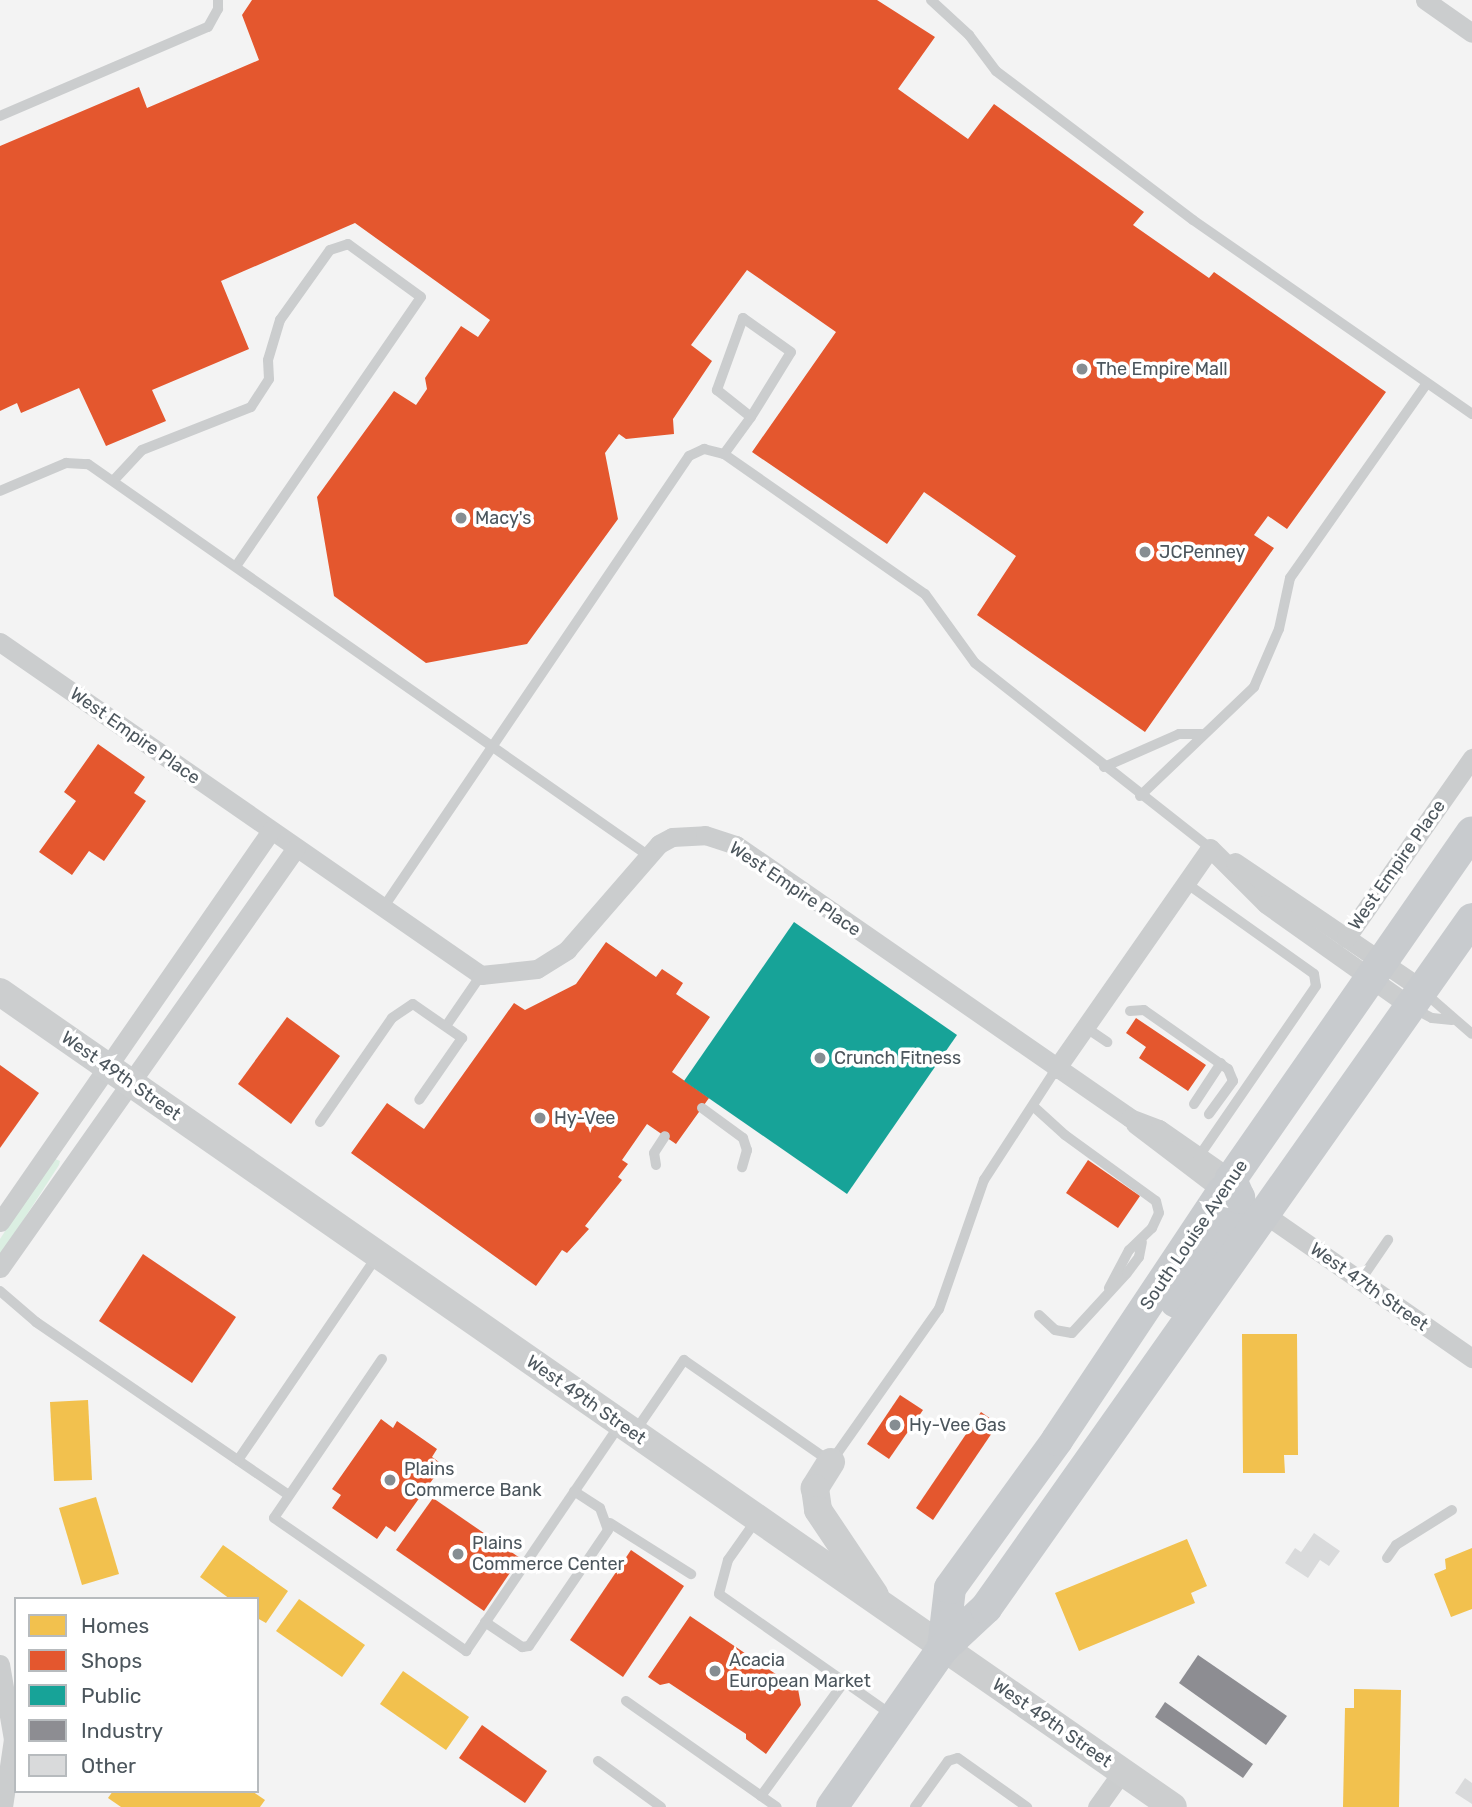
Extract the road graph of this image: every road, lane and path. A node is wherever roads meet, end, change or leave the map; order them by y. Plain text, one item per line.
1 (218, 0) edge
2 (931, 0) edge
3 (1425, 0) edge
4 (1472, 33) edge
5 (0, 116) edge
6 (1427, 383) junction
7 (1472, 414) edge
8 (751, 417) junction
9 (724, 454) junction
10 (114, 480) junction
11 (0, 491) edge
12 (236, 566) junction
13 (0, 642) edge
14 (1201, 734) junction
15 (490, 743) junction
16 (1472, 758) edge
17 (1104, 767) junction
18 (1140, 796) junction
19 (271, 831) junction
20 (1472, 832) edge
21 (296, 848) junction
22 (1210, 848) junction
23 (646, 854) junction
24 (1186, 883) junction
25 (382, 908) junction
26 (1472, 919) edge
27 (1346, 938) junction
28 (1376, 970) junction
29 (481, 975) junction
30 (0, 992) edge
31 (1417, 999) junction
32 (1130, 1011) dead end
33 (1452, 1020) junction
34 (446, 1026) junction
35 (1085, 1027) junction
36 (1472, 1034) edge
37 (1107, 1042) dead end
38 (1221, 1063) junction
39 (106, 1066) junction
40 (1056, 1069) junction
41 (129, 1082) junction
42 (419, 1100) dead end
43 (1194, 1104) dead end
44 (1033, 1106) junction
45 (702, 1108) dead end
46 (1209, 1114) dead end
47 (1130, 1118) junction
48 (320, 1122) dead end
49 (664, 1136) dead end
50 (1199, 1156) junction
51 (656, 1165) dead end
52 (742, 1167) dead end
53 (1227, 1185) junction
54 (1266, 1215) junction
55 (0, 1222) edge
56 (1388, 1240) dead end
57 (377, 1255) junction
58 (0, 1268) edge
59 (1360, 1281) junction
60 (0, 1291) edge
61 (1039, 1315) dead end
62 (1162, 1358) junction
63 (1472, 1358) edge
64 (382, 1359) dead end
65 (627, 1429) junction
66 (238, 1460) junction
67 (831, 1462) junction
68 (574, 1491) junction
69 (289, 1494) junction
70 (1452, 1510) dead end
71 (757, 1519) junction
72 (610, 1523) junction
73 (1387, 1558) dead end
74 (691, 1574) dead end
75 (882, 1606) junction
76 (485, 1622) junction
77 (943, 1648) junction
78 (0, 1664) edge
79 (845, 1681) junction
80 (626, 1701) dead end
81 (895, 1717) junction
82 (598, 1761) dead end
83 (1122, 1772) junction
84 (761, 1802) edge
85 (3, 1807) edge
86 (661, 1807) edge
87 (776, 1807) edge
88 (832, 1807) edge
89 (915, 1807) edge
90 (1027, 1807) edge
91 (1097, 1807) edge
92 (1173, 1807) edge

1 - 5 lane
2 - 6 lane
3 - 4 street
6 - 7 lane
6 - 14 lane
8 - 8 lane
8 - 9 lane
9 - 15 lane
9 - 17 lane
10 - 11 lane
10 - 12 lane
10 - 12 lane
12 - 15 lane
13 - 19 street, West Empire Place
14 - 17 lane
14 - 18 lane
15 - 23 lane
15 - 25 lane
16 - 27 street, West Empire Place
17 - 18 lane
18 - 22 lane
19 - 21 street, West Empire Place
19 - 39 street
20 - 28 main road, South Louise Avenue
21 - 25 street, West Empire Place
21 - 41 street
22 - 24 street
22 - 27 street, West Empire Place
22 - 28 street, West Empire Place
23 - 29 street, West Empire Place
23 - 40 street, West Empire Place
24 - 35 street
24 - 50 lane
25 - 29 street, West Empire Place
26 - 31 main road, South Louise Avenue
27 - 28 street, West Empire Place
28 - 31 street, West Empire Place
28 - 53 main road, South Louise Avenue
29 - 34 lane
30 - 39 main road, West 49th Street
31 - 33 lane
31 - 33 lane
31 - 54 main road, South Louise Avenue
32 - 38 lane
33 - 36 lane
34 - 42 lane
34 - 48 lane
35 - 37 lane
35 - 40 street
38 - 43 lane
38 - 46 lane
39 - 41 main road, West 49th Street
39 - 55 street
40 - 44 lane
40 - 47 street, West Empire Place
41 - 57 main road, West 49th Street
41 - 58 street
44 - 61 lane
44 - 67 lane
45 - 52 lane
47 - 50 street, West Empire Place
47 - 53 street, West Empire Place
49 - 51 lane
50 - 53 street, West Empire Place
53 - 62 main road
53 - 77 main road, South Louise Avenue
54 - 59 street, West 47th Street
54 - 62 main road, South Louise Avenue
56 - 59 lane
57 - 65 main road, West 49th Street
57 - 66 lane
59 - 63 street, West 47th Street
60 - 66 lane
62 - 77 main road, South Louise Avenue
64 - 69 lane
65 - 67 lane
65 - 68 lane
65 - 71 main road, West 49th Street
66 - 69 lane
67 - 75 main road
68 - 72 lane
68 - 76 lane
69 - 76 lane
70 - 73 lane
71 - 75 main road, West 49th Street
71 - 79 lane
72 - 74 lane
72 - 76 lane
75 - 77 main road, West 49th Street
77 - 81 main road, South Louise Avenue
77 - 83 main road, West 49th Street
78 - 85 street
79 - 81 lane
79 - 84 lane
80 - 84 lane
81 - 88 main road, South Louise Avenue
82 - 86 lane
83 - 91 street
83 - 92 main road, West 49th Street
84 - 87 lane
89 - 90 lane

